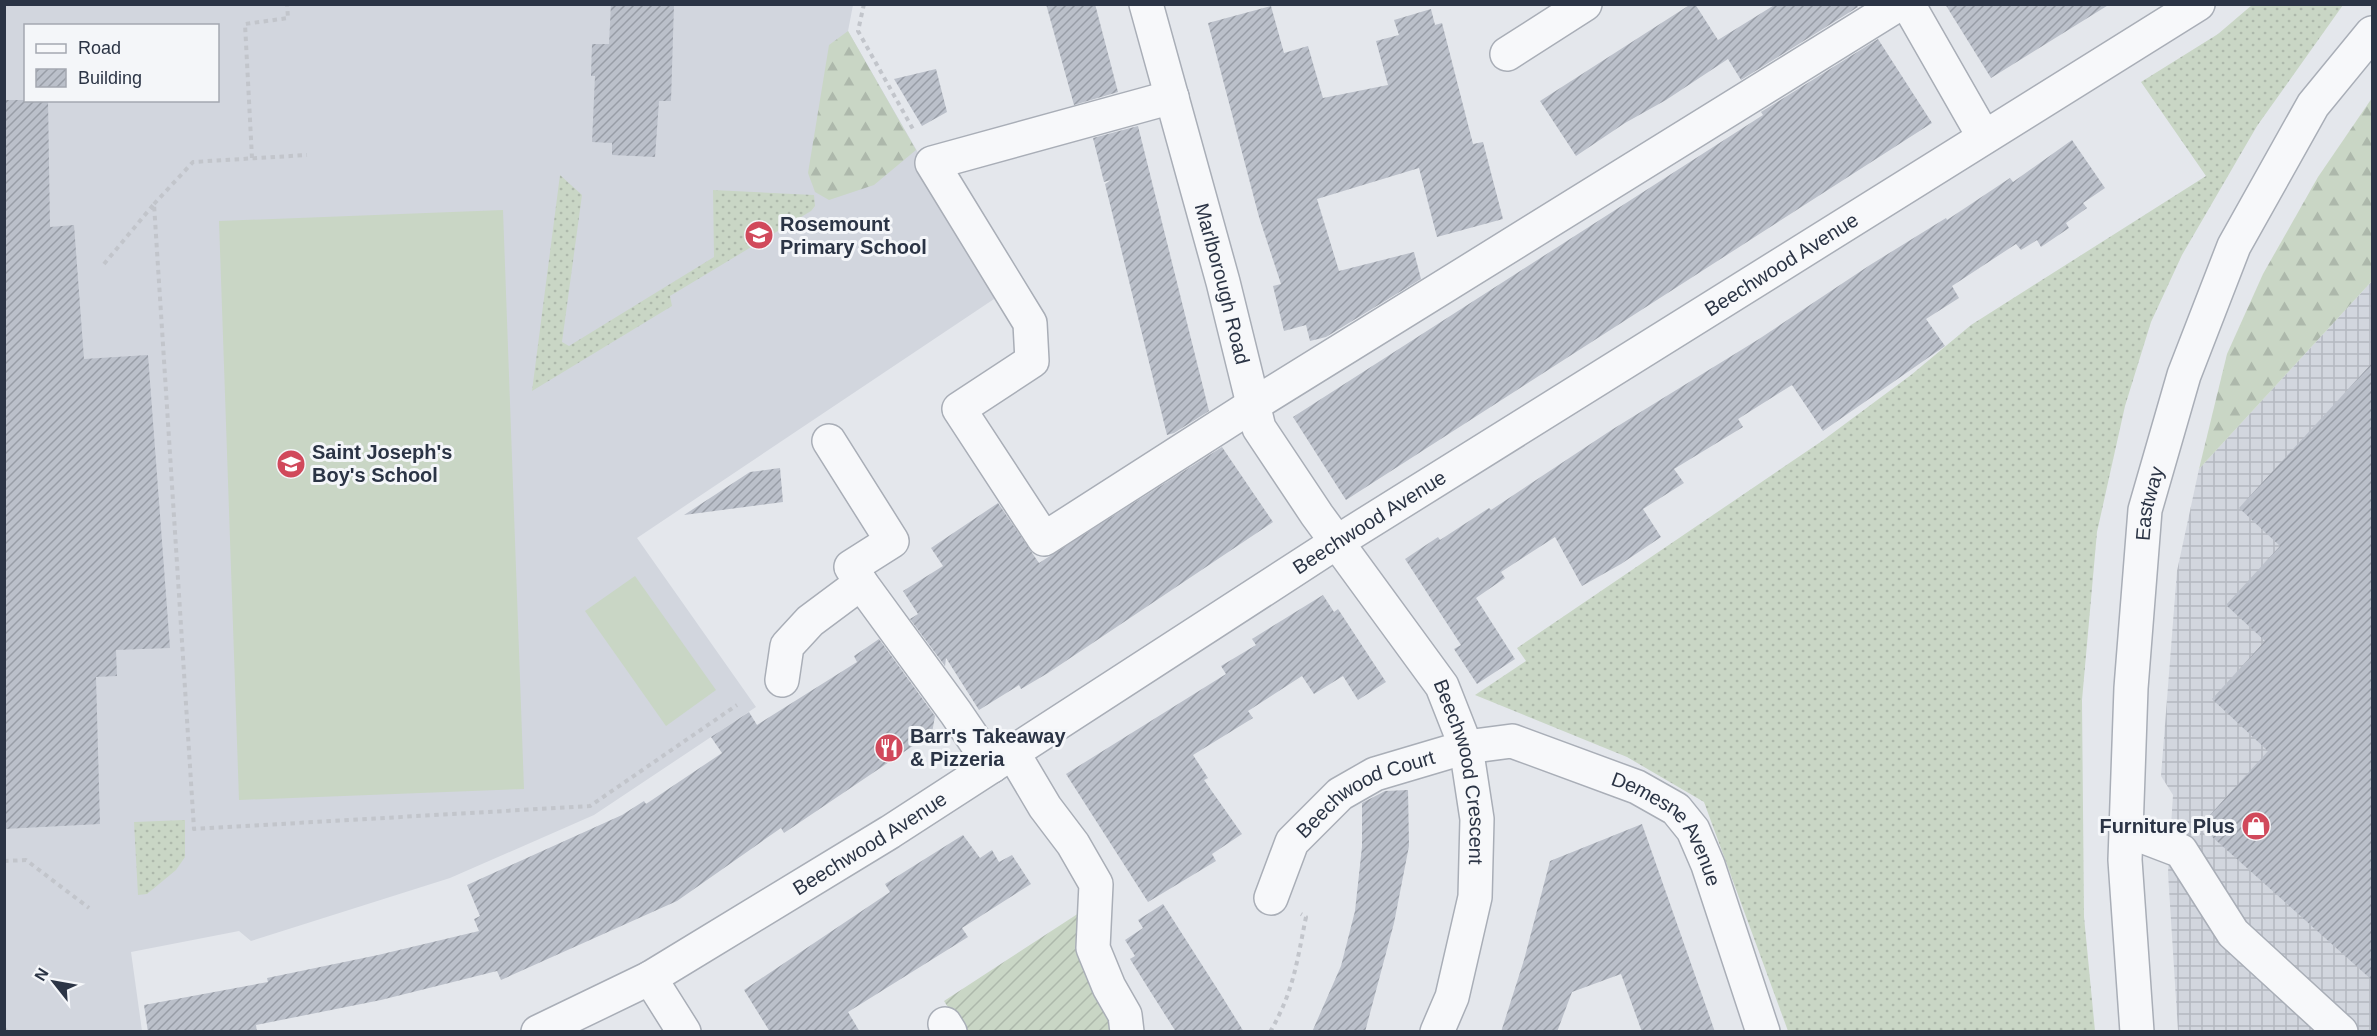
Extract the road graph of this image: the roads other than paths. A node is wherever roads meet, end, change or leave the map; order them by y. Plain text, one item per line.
1 (1146, 4) edge
2 (1585, 4) edge
3 (1899, 4) edge
4 (1908, 4) edge
5 (2198, 4) edge
6 (2373, 33) edge
7 (1508, 54) dead end
8 (1172, 97) junction
9 (1984, 137) junction
10 (1253, 405) junction
11 (829, 441) dead end
12 (1337, 542) junction
13 (861, 583) junction
14 (782, 680) dead end
15 (1466, 747) junction
16 (1002, 759) junction
17 (2126, 830) junction
18 (1271, 898) road end
19 (650, 978) junction
20 (538, 1032) edge
21 (684, 1032) edge
22 (1127, 1032) edge
23 (1437, 1032) edge
24 (1764, 1032) edge
25 (2137, 1032) edge
26 (2341, 1032) edge

1 - 8 street, Marlborough Road
2 - 7 street
3 - 10 street
4 - 9 street
5 - 9 street, Beechwood Avenue
6 - 17 street, Eastway
8 - 10 street, Marlborough Road
8 - 10 street
9 - 12 street, Beechwood Avenue
10 - 12 street, Marlborough Road
11 - 13 street
12 - 15 street, Beechwood Crescent
12 - 16 street, Beechwood Avenue
13 - 14 street
13 - 16 street
15 - 18 street, Beechwood Court
15 - 23 street, Beechwood Crescent
15 - 24 street, Demesne Avenue
16 - 19 street, Beechwood Avenue
16 - 22 street
17 - 25 street, Eastway
17 - 26 street
19 - 20 street, Beechwood Avenue
19 - 21 street

